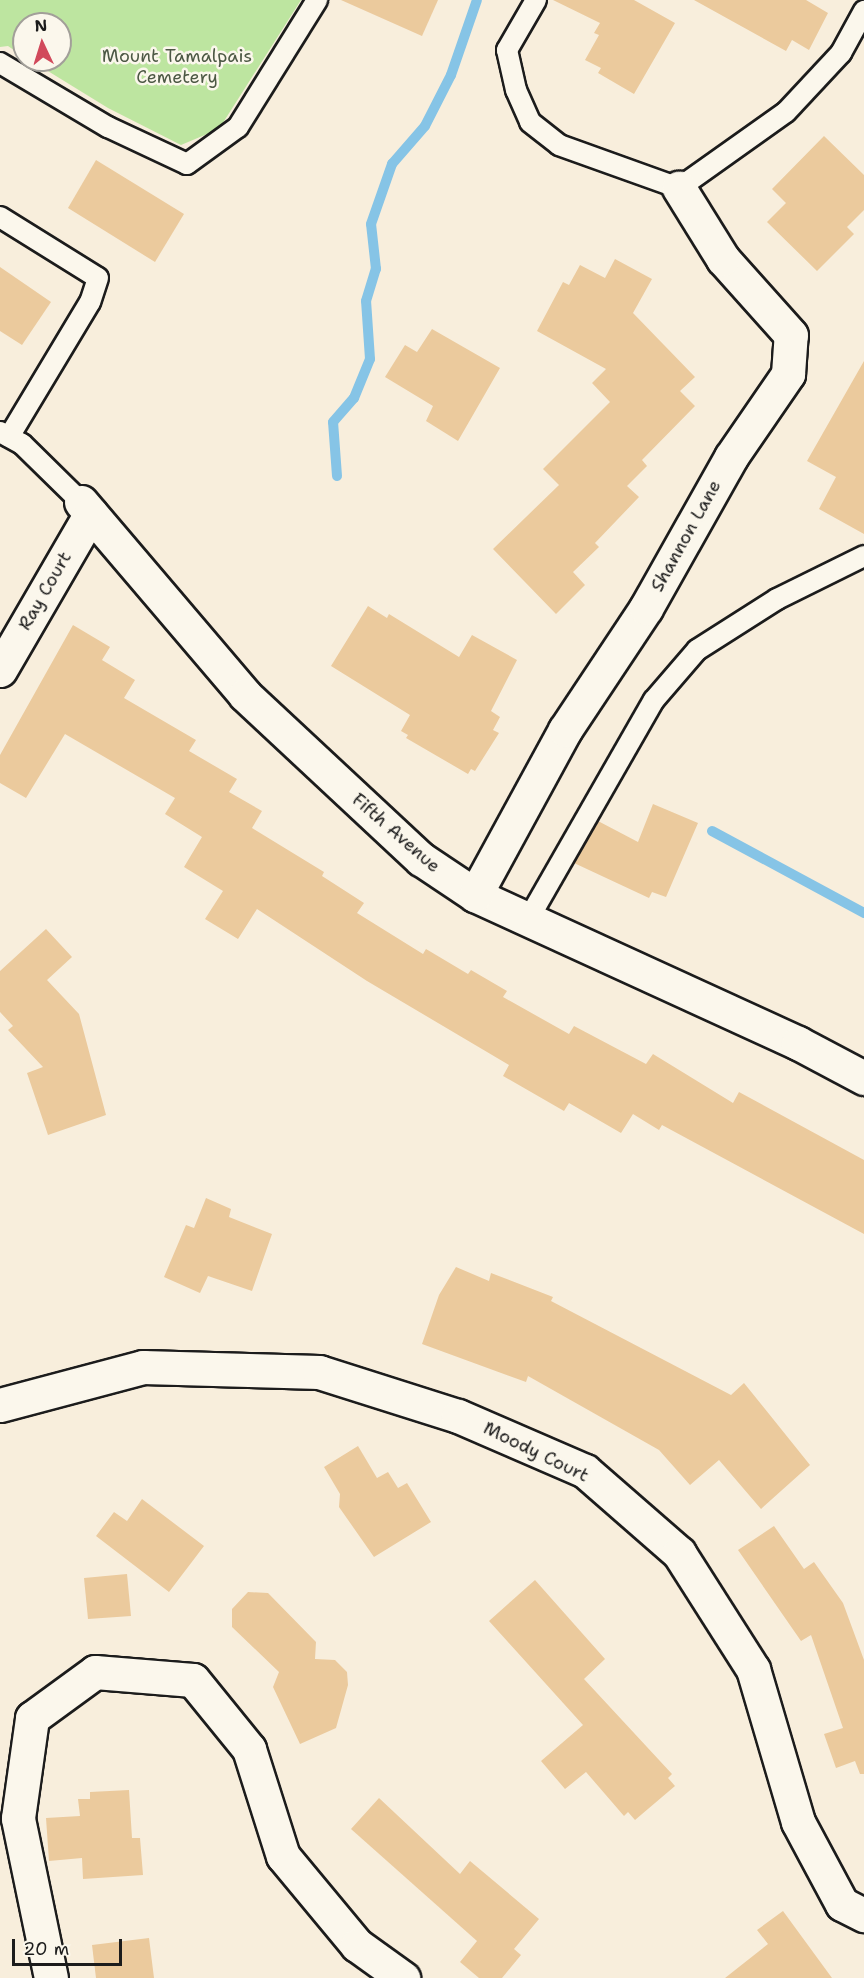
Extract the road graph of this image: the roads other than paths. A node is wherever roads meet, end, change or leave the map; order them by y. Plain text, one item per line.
1 (317, 0) edge
2 (536, 0) edge
3 (864, 10) edge
4 (0, 63) edge
5 (679, 188) junction
6 (0, 217) edge
7 (5, 435) edge
8 (86, 507) junction
9 (864, 556) edge
10 (0, 670) edge
11 (475, 895) junction
12 (530, 918) junction
13 (864, 1078) edge
14 (0, 1405) edge
15 (864, 1915) edge
16 (51, 1978) edge
17 (403, 1978) edge

1 - 4 lane
2 - 5 lane
3 - 5 lane
5 - 11 street, Shannon Lane
6 - 7 lane
7 - 8 lane
8 - 10 street, Ray Court
8 - 11 street, Fifth Avenue
9 - 12 lane
11 - 12 street, Fifth Avenue
12 - 13 street, Fifth Avenue
14 - 15 street, Moody Court
16 - 17 street

